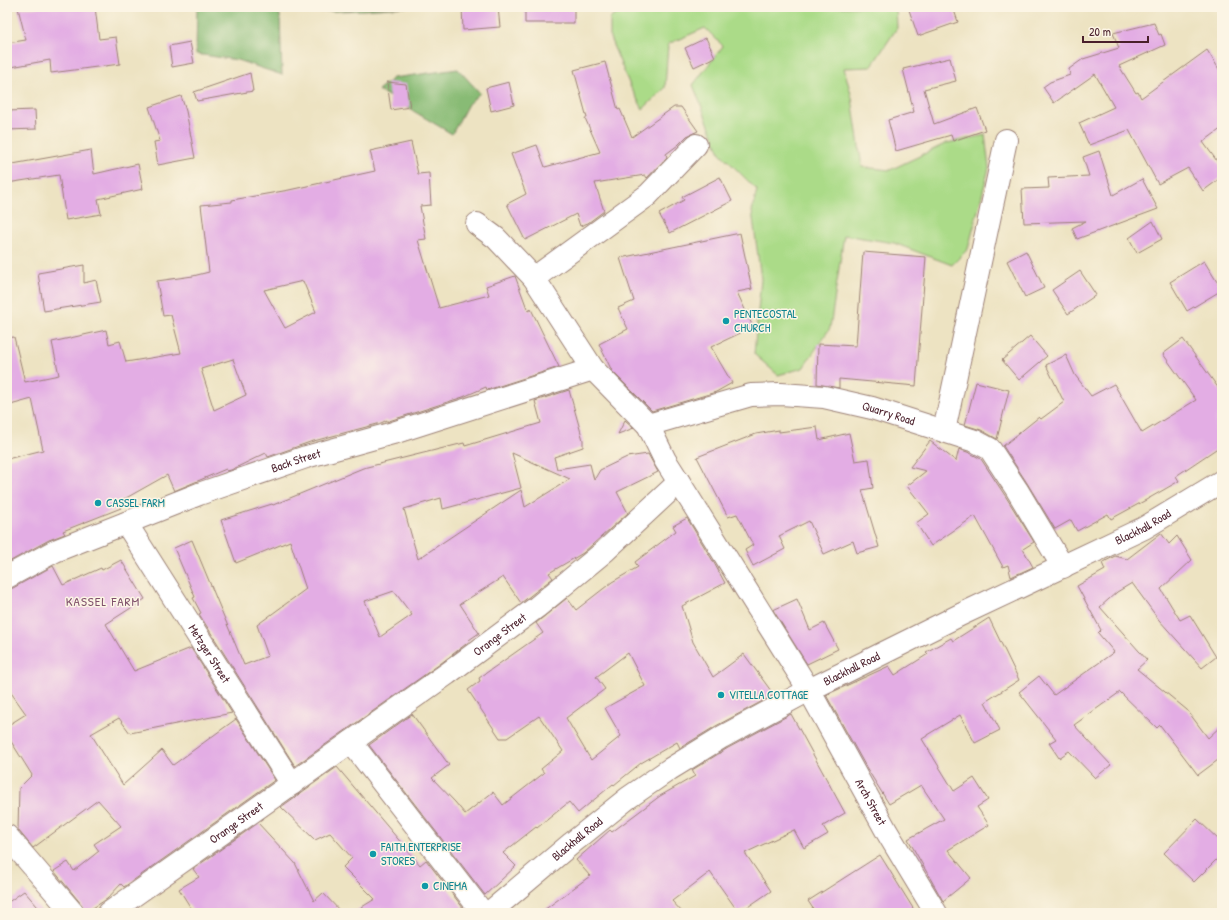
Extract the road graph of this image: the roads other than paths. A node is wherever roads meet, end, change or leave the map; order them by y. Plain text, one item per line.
1 (1006, 140) dead end
2 (696, 145) dead end
3 (477, 224) dead end
4 (534, 278) junction
5 (593, 369) junction
6 (648, 425) junction
7 (944, 431) junction
8 (1222, 481) edge
9 (678, 482) junction
10 (126, 523) junction
11 (1063, 567) junction
12 (7, 577) edge
13 (809, 690) junction
14 (351, 742) junction
15 (292, 784) junction
16 (7, 836) edge
17 (73, 913) edge
18 (109, 913) edge
19 (483, 913) edge
20 (489, 913) edge
21 (936, 913) edge

1 - 7 street
2 - 4 street
3 - 4 street
4 - 5 street
5 - 6 street
5 - 10 street, Back Street
6 - 7 street, Quarry Road
6 - 9 street
7 - 11 street, Quarry Road
8 - 11 street, Blackhall Road
9 - 13 street
9 - 14 street, Orange Street
10 - 12 street, Back Street
10 - 15 street, Metzger Street
11 - 13 street, Blackhall Road
13 - 20 street, Blackhall Road
13 - 21 street, Arch Street
14 - 15 street, Orange Street
14 - 19 street
15 - 18 street, Orange Street
16 - 17 street

